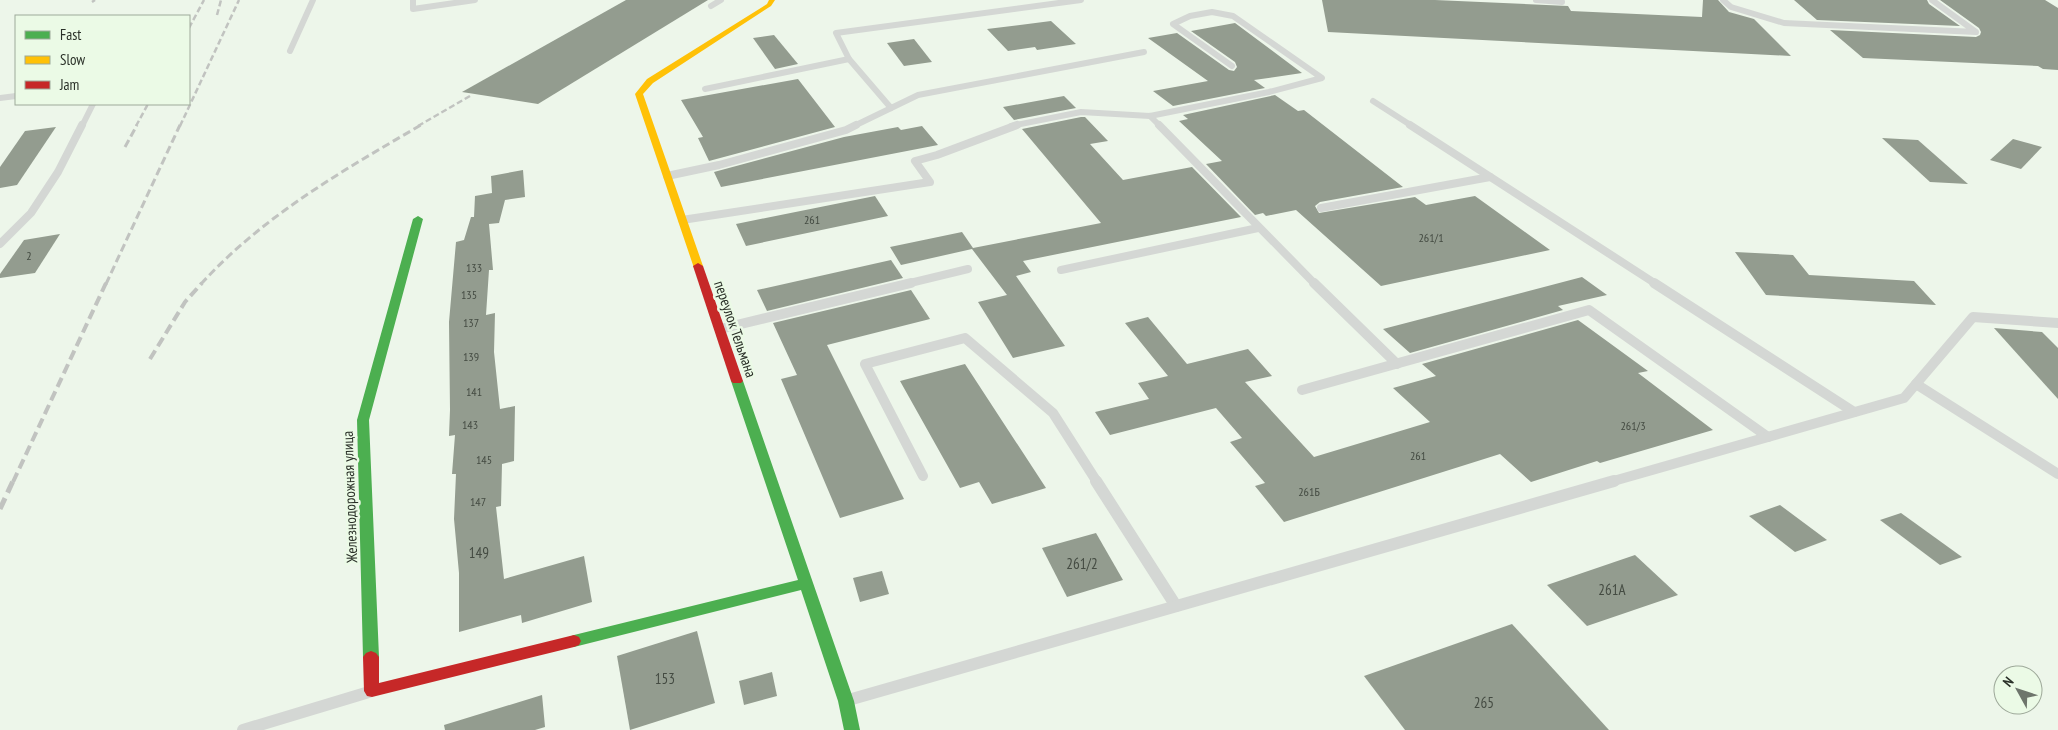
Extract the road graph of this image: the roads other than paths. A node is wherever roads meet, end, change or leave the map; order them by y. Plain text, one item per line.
1 (313, 0) edge
2 (413, 0) edge
3 (475, 0) edge
4 (721, 0) edge
5 (772, 0) edge
6 (1081, 0) edge
7 (1536, 0) edge
8 (1724, 0) edge
9 (1932, 0) edge
10 (1562, 2) dead end
11 (711, 6) dead end
12 (290, 51) dead end
13 (1144, 52) dead end
14 (849, 59) junction
15 (1232, 66) dead end
16 (704, 88) dead end
17 (15, 96) edge
18 (0, 98) edge
19 (1373, 101) dead end
20 (92, 105) edge
21 (891, 108) junction
22 (1150, 116) junction
23 (667, 176) junction
24 (1490, 176) junction
25 (1321, 208) dead end
26 (418, 219) dead end
27 (682, 220) junction
28 (1258, 228) junction
29 (0, 244) edge
30 (968, 269) dead end
31 (1062, 270) dead end
32 (2058, 323) edge
33 (719, 329) junction
34 (1397, 364) junction
35 (1916, 384) junction
36 (1302, 390) dead end
37 (1854, 412) junction
38 (1768, 437) junction
39 (2058, 474) edge
40 (923, 476) dead end
41 (806, 583) junction
42 (1176, 606) junction
43 (372, 691) junction
44 (846, 701) junction
45 (243, 730) edge
46 (852, 730) edge

1 - 12 lane
2 - 3 lane
4 - 11 lane
5 - 23 street, переулок Тельмана
6 - 14 lane
7 - 10 lane
8 - 9 lane
13 - 21 lane
14 - 16 lane
14 - 21 lane
15 - 22 lane
17 - 18 lane
19 - 24 lane
20 - 29 lane
21 - 23 lane
22 - 27 lane
22 - 28 lane
23 - 27 street, переулок Тельмана
24 - 25 lane
24 - 37 lane
26 - 43 street, Железнодорожная улица
27 - 33 street, переулок Тельмана
28 - 31 lane
28 - 34 lane
30 - 33 lane
32 - 35 lane
33 - 41 street, переулок Тельмана
34 - 36 lane
34 - 38 lane
35 - 37 lane
35 - 39 lane
37 - 38 lane
38 - 42 lane
40 - 42 lane
41 - 43 street
41 - 44 street, переулок Тельмана
42 - 44 lane
43 - 45 lane
44 - 46 street, переулок Тельмана

